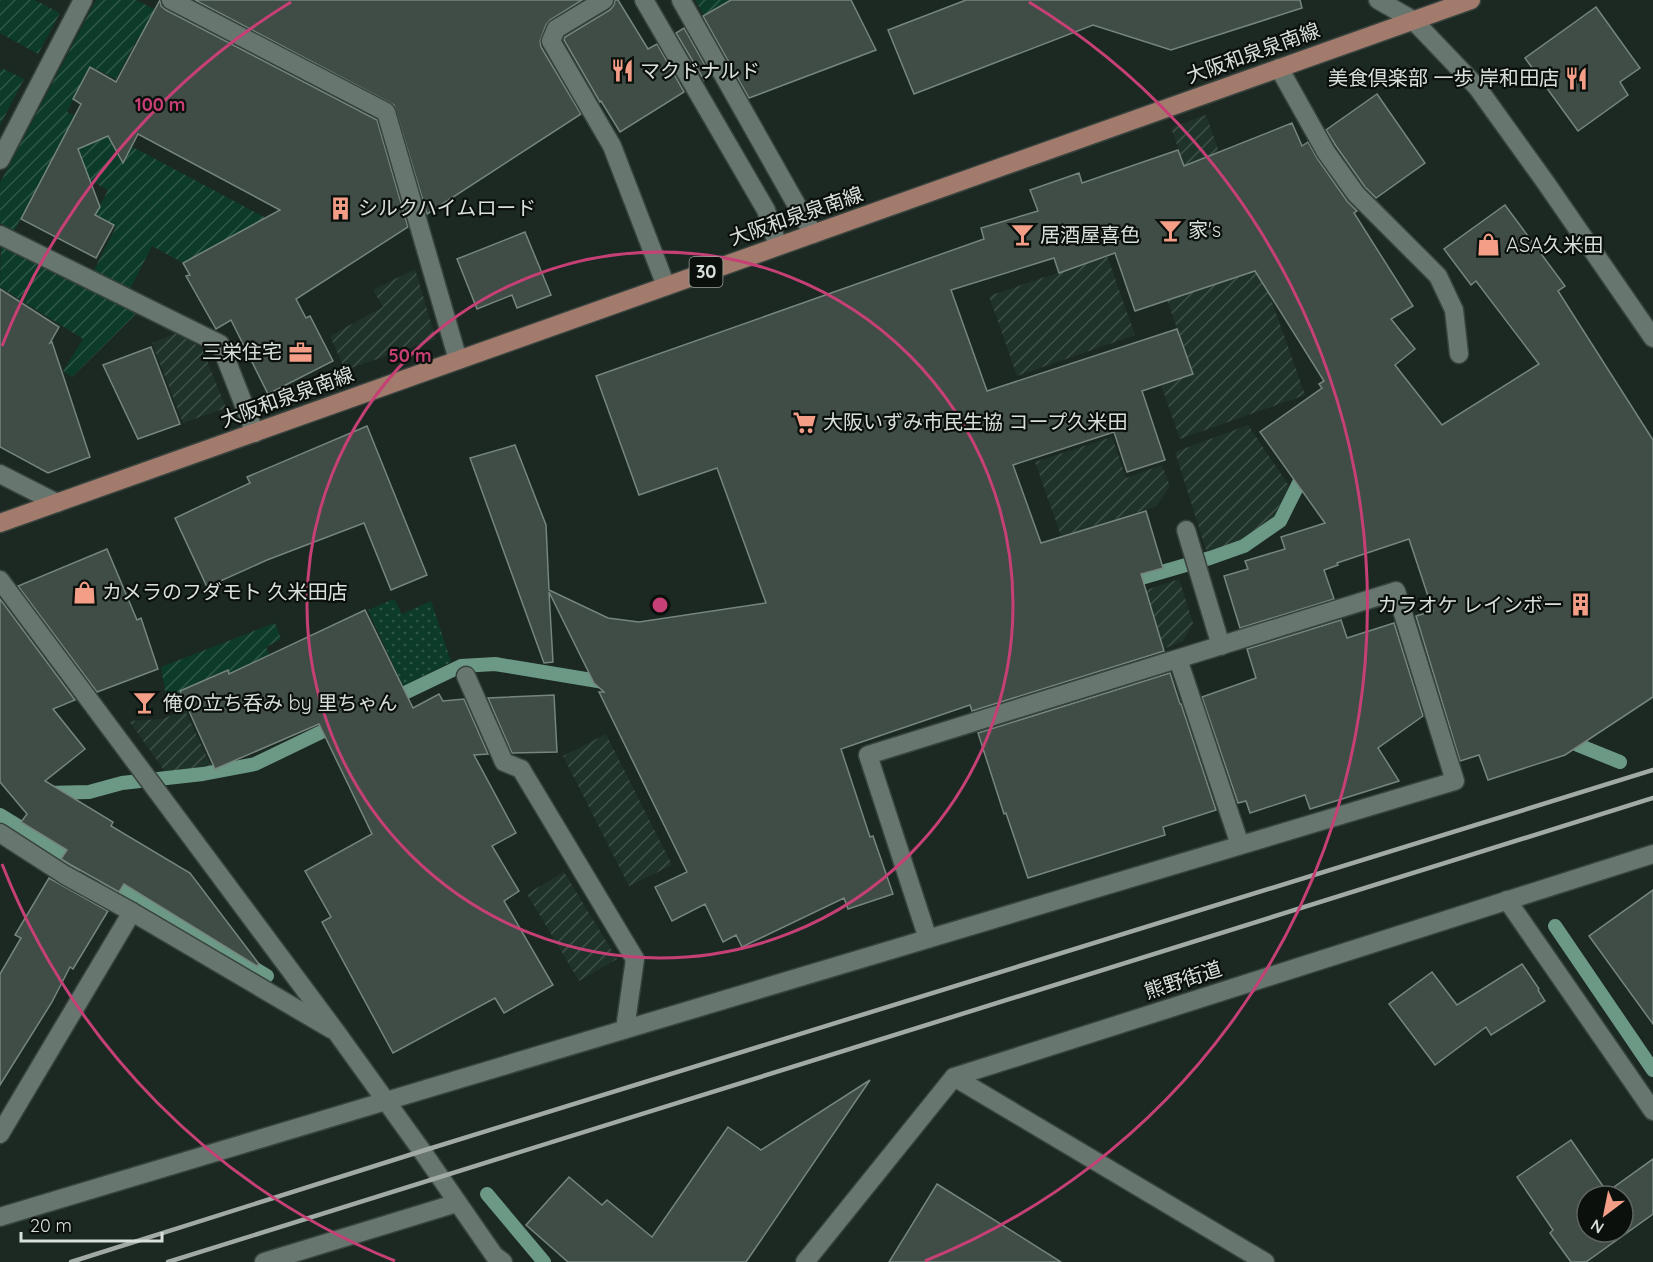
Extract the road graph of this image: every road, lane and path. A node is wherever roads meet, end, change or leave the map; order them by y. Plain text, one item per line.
1 (83, 0) edge
2 (171, 0) edge
3 (604, 0) edge
4 (644, 0) edge
5 (681, 0) edge
6 (1378, 0) edge
7 (1471, 0) edge
8 (1413, 20) junction
9 (1279, 68) junction
10 (0, 160) edge
11 (813, 234) junction
12 (0, 235) edge
13 (778, 246) junction
14 (666, 286) junction
15 (1653, 338) edge
16 (1459, 354) dead end
17 (458, 360) junction
18 (255, 433) junction
19 (0, 474) edge
20 (57, 503) junction
21 (0, 523) edge
22 (1186, 530) dead end
23 (0, 580) edge
24 (1221, 646) junction
25 (1178, 659) junction
26 (466, 676) dead end
27 (0, 833) edge
28 (1240, 845) junction
29 (1653, 854) edge
30 (1507, 900) junction
31 (132, 912) junction
32 (928, 939) junction
33 (625, 1029) junction
34 (337, 1033) junction
35 (954, 1077) junction
36 (0, 1098) edge
37 (386, 1101) junction
38 (16, 1108) junction
39 (1653, 1111) edge
40 (0, 1134) edge
41 (457, 1203) junction
42 (0, 1217) edge
43 (264, 1262) edge
44 (503, 1262) edge
45 (805, 1262) edge
46 (1265, 1262) edge

1 - 10 street
2 - 17 street
3 - 14 street
4 - 13 street
5 - 11 street
6 - 8 street
7 - 8 main road, 大阪和泉泉南線 / 30
8 - 9 main road, 大阪和泉泉南線 / 30
8 - 15 street
9 - 11 main road, 大阪和泉泉南線 / 30
9 - 16 street
11 - 13 main road, 大阪和泉泉南線 / 30
12 - 18 street
13 - 14 main road, 大阪和泉泉南線 / 30
14 - 17 main road, 大阪和泉泉南線 / 30
17 - 18 main road, 大阪和泉泉南線 / 30
18 - 20 main road, 大阪和泉泉南線 / 30
19 - 20 street
20 - 21 main road, 大阪和泉泉南線 / 30
22 - 24 street
23 - 34 street
24 - 25 street
24 - 28 street
25 - 28 street
25 - 32 street
26 - 33 street
27 - 31 street
28 - 32 street
29 - 30 street, 熊野街道
30 - 35 street, 熊野街道
30 - 39 street
31 - 34 street
31 - 38 street
32 - 33 street
33 - 37 street
34 - 37 street
35 - 45 street
35 - 46 street
36 - 38 street
37 - 41 street
37 - 42 street
38 - 40 street
41 - 43 street
41 - 44 street

